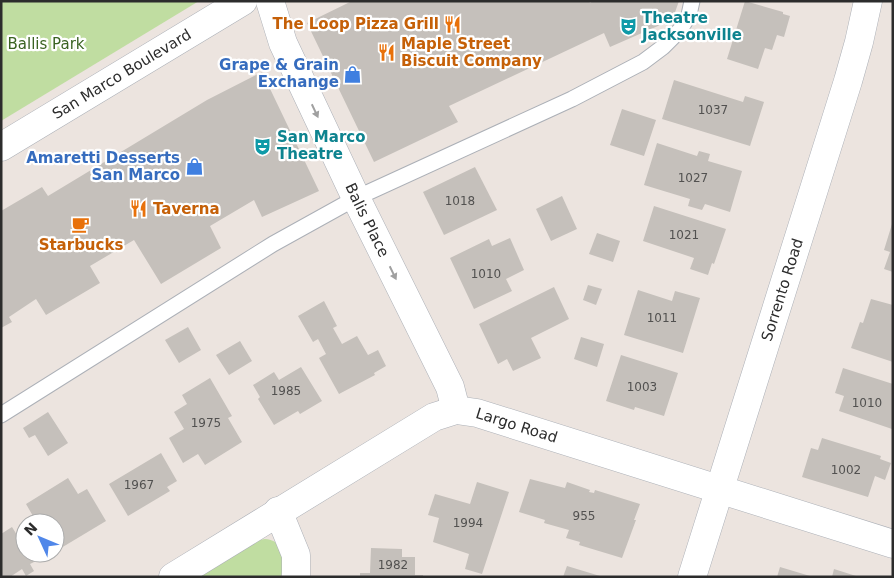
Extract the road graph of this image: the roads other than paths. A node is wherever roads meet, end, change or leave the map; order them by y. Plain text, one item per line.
1 (212, 1) edge
2 (242, 1) edge
3 (270, 1) edge
4 (692, 1) edge
5 (868, 1) edge
6 (104, 84) junction
7 (1, 147) edge
8 (356, 198) junction
9 (456, 410) junction
10 (1, 415) edge
11 (720, 489) junction
12 (278, 511) junction
13 (893, 544) edge
14 (173, 577) edge
15 (296, 577) edge
16 (692, 577) edge

1 - 6 street
2 - 6 street, San Marco Boulevard
3 -> 8 street, Balis Place
4 - 8 lane
5 - 11 street, Sorrento Road
6 - 7 street, San Marco Boulevard
8 -> 9 street, Balis Place
8 - 10 lane
9 - 11 street, Largo Road
9 - 12 street, Largo Road
11 - 13 street, Largo Road
11 - 16 street, Sorrento Road
12 - 14 street, Largo Road
12 - 15 street

